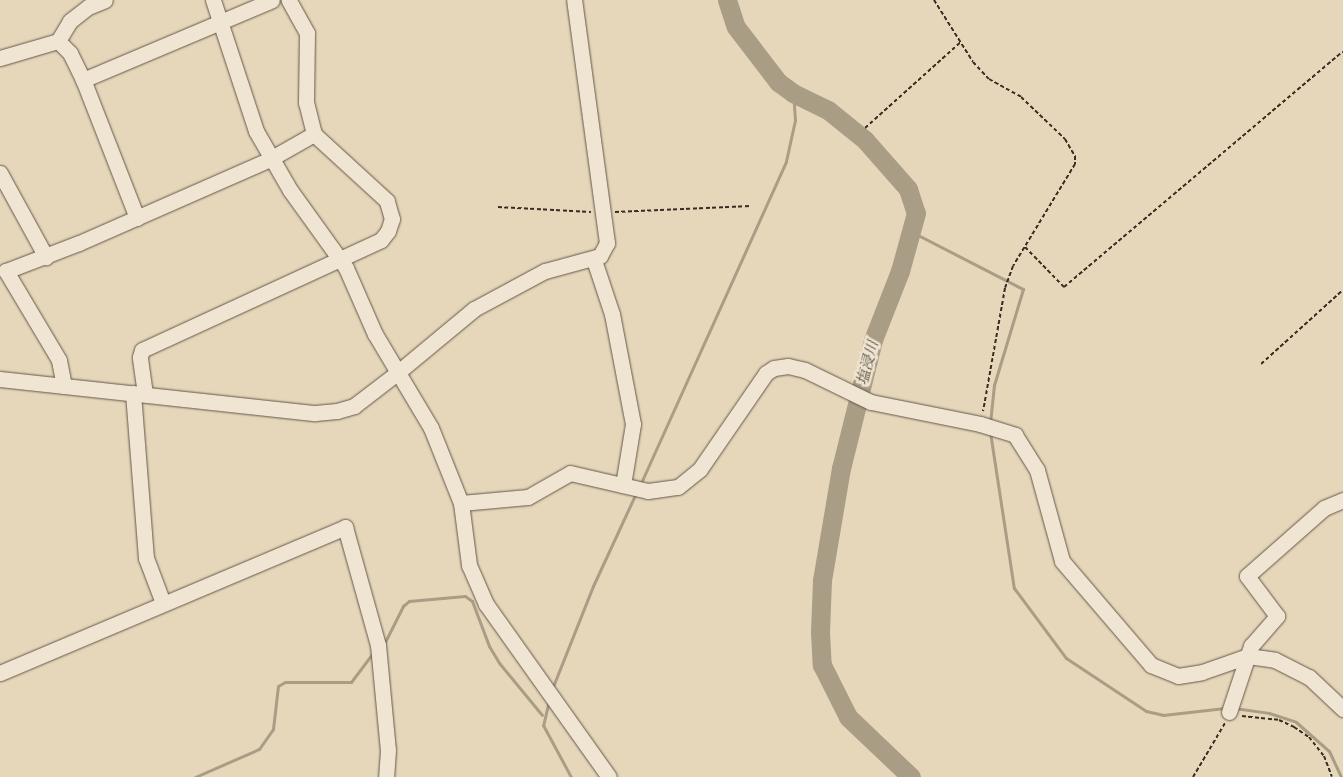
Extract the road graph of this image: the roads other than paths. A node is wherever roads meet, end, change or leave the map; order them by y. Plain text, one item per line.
1 (105, 0) edge
2 (213, 0) edge
3 (272, 0) edge
4 (289, 0) edge
5 (574, 0) edge
6 (220, 22) junction
7 (58, 41) junction
8 (0, 58) edge
9 (83, 80) junction
10 (314, 134) junction
11 (270, 158) junction
12 (0, 173) edge
13 (137, 218) junction
14 (46, 257) junction
15 (340, 259) junction
16 (594, 260) junction
17 (397, 373) junction
18 (0, 379) edge
19 (64, 386) junction
20 (139, 394) junction
21 (623, 485) junction
22 (1343, 500) edge
23 (461, 503) junction
24 (163, 603) junction
25 (1248, 656) junction
26 (0, 673) edge
27 (1230, 709) road end
28 (1343, 710) edge
29 (386, 777) edge
30 (609, 777) edge

1 - 7 street
2 - 6 street
3 - 6 street
4 - 10 street
5 - 16 street
6 - 9 street
6 - 11 street
7 - 8 street
7 - 9 street
9 - 13 street
10 - 11 street
10 - 15 street
11 - 13 street
11 - 15 street
12 - 14 street
13 - 14 street
14 - 19 street
15 - 17 street
15 - 20 street
16 - 17 street
16 - 21 street
17 - 20 street
17 - 23 street
18 - 19 street
19 - 20 street
20 - 24 street
21 - 23 street
21 - 25 street
22 - 25 street
23 - 30 street
24 - 26 street
24 - 29 street
25 - 27 street
25 - 28 street

